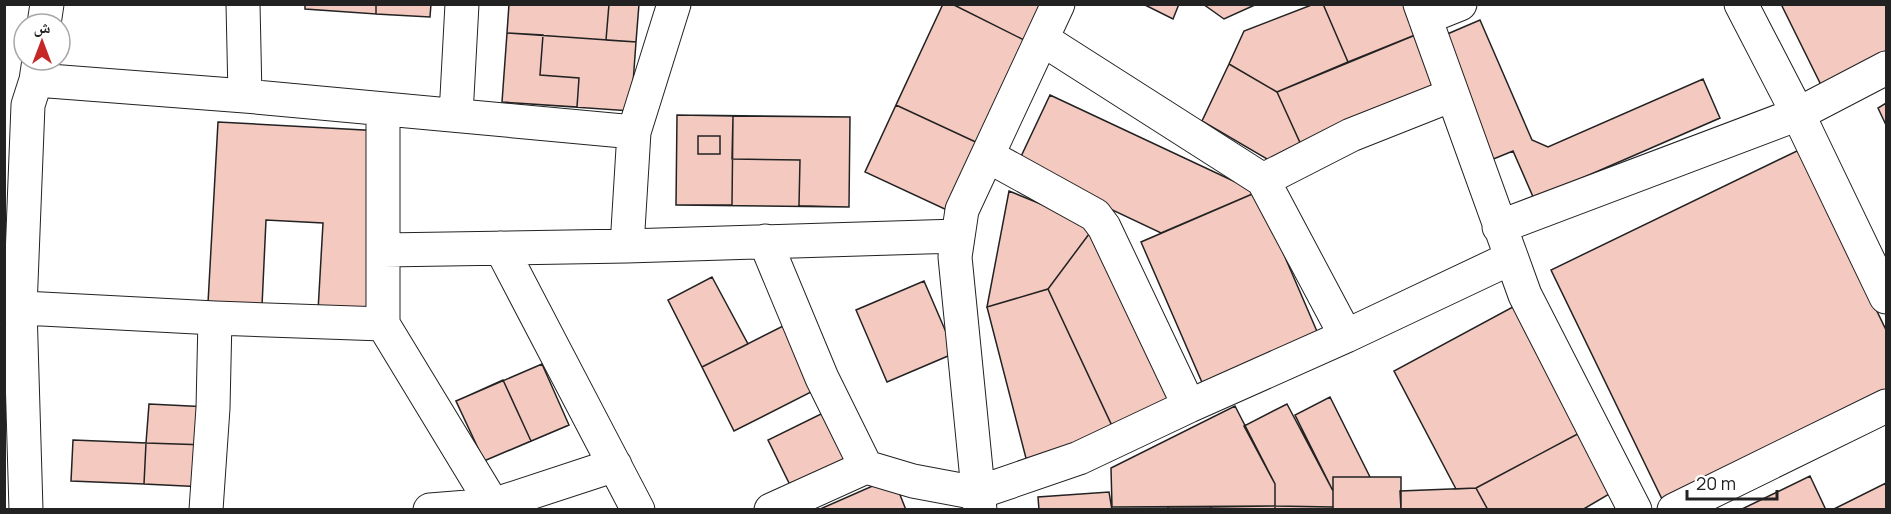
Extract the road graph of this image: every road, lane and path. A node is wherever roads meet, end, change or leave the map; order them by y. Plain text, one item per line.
1 (243, 4) edge
2 (462, 4) edge
3 (674, 4) edge
4 (1058, 4) edge
5 (1460, 4) edge
6 (1741, 4) edge
7 (1423, 11) edge
8 (1042, 39) junction
9 (1887, 68) edge
10 (36, 72) edge
11 (53, 72) edge
12 (1452, 95) junction
13 (245, 96) junction
14 (383, 110) junction
15 (1798, 114) junction
16 (456, 115) junction
17 (634, 132) junction
18 (988, 156) junction
19 (1263, 180) junction
20 (1499, 227) junction
21 (958, 236) junction
22 (765, 241) junction
23 (627, 246) junction
24 (501, 248) junction
25 (384, 250) junction
26 (1511, 258) junction
27 (1887, 297) edge
28 (12, 307) edge
29 (215, 318) junction
30 (382, 324) junction
31 (1346, 336) junction
32 (1189, 406) junction
33 (1887, 406) edge
34 (615, 465) junction
35 (866, 467) junction
36 (978, 501) edge
37 (494, 507) edge
38 (34, 509) edge
39 (206, 510) edge
40 (429, 510) edge
41 (638, 510) edge
42 (771, 510) edge
43 (1635, 510) edge
44 (1674, 510) edge

1 - 13 street
2 - 16 street
3 - 17 street
4 - 8 street
5 - 7 street
6 - 15 street
7 - 12 street
8 - 18 street
8 - 19 street
9 - 15 street
10 - 28 street
11 - 13 street
12 - 19 street
12 - 20 street
13 - 14 street
14 - 16 street
14 - 25 street
15 - 20 street
15 - 27 street
16 - 17 street
17 - 23 street
18 - 21 street
18 - 32 street
19 - 31 street
20 - 26 street
21 - 22 street
21 - 36 street
22 - 23 street
22 - 35 street
23 - 24 street
24 - 25 street
24 - 34 street
25 - 30 street
26 - 31 street
26 - 43 street
28 - 29 street
28 - 38 street
29 - 30 street
29 - 39 street
30 - 37 street
31 - 32 street
32 - 36 street
33 - 44 street
34 - 37 street
34 - 41 street
35 - 36 street
35 - 42 street
37 - 40 street

